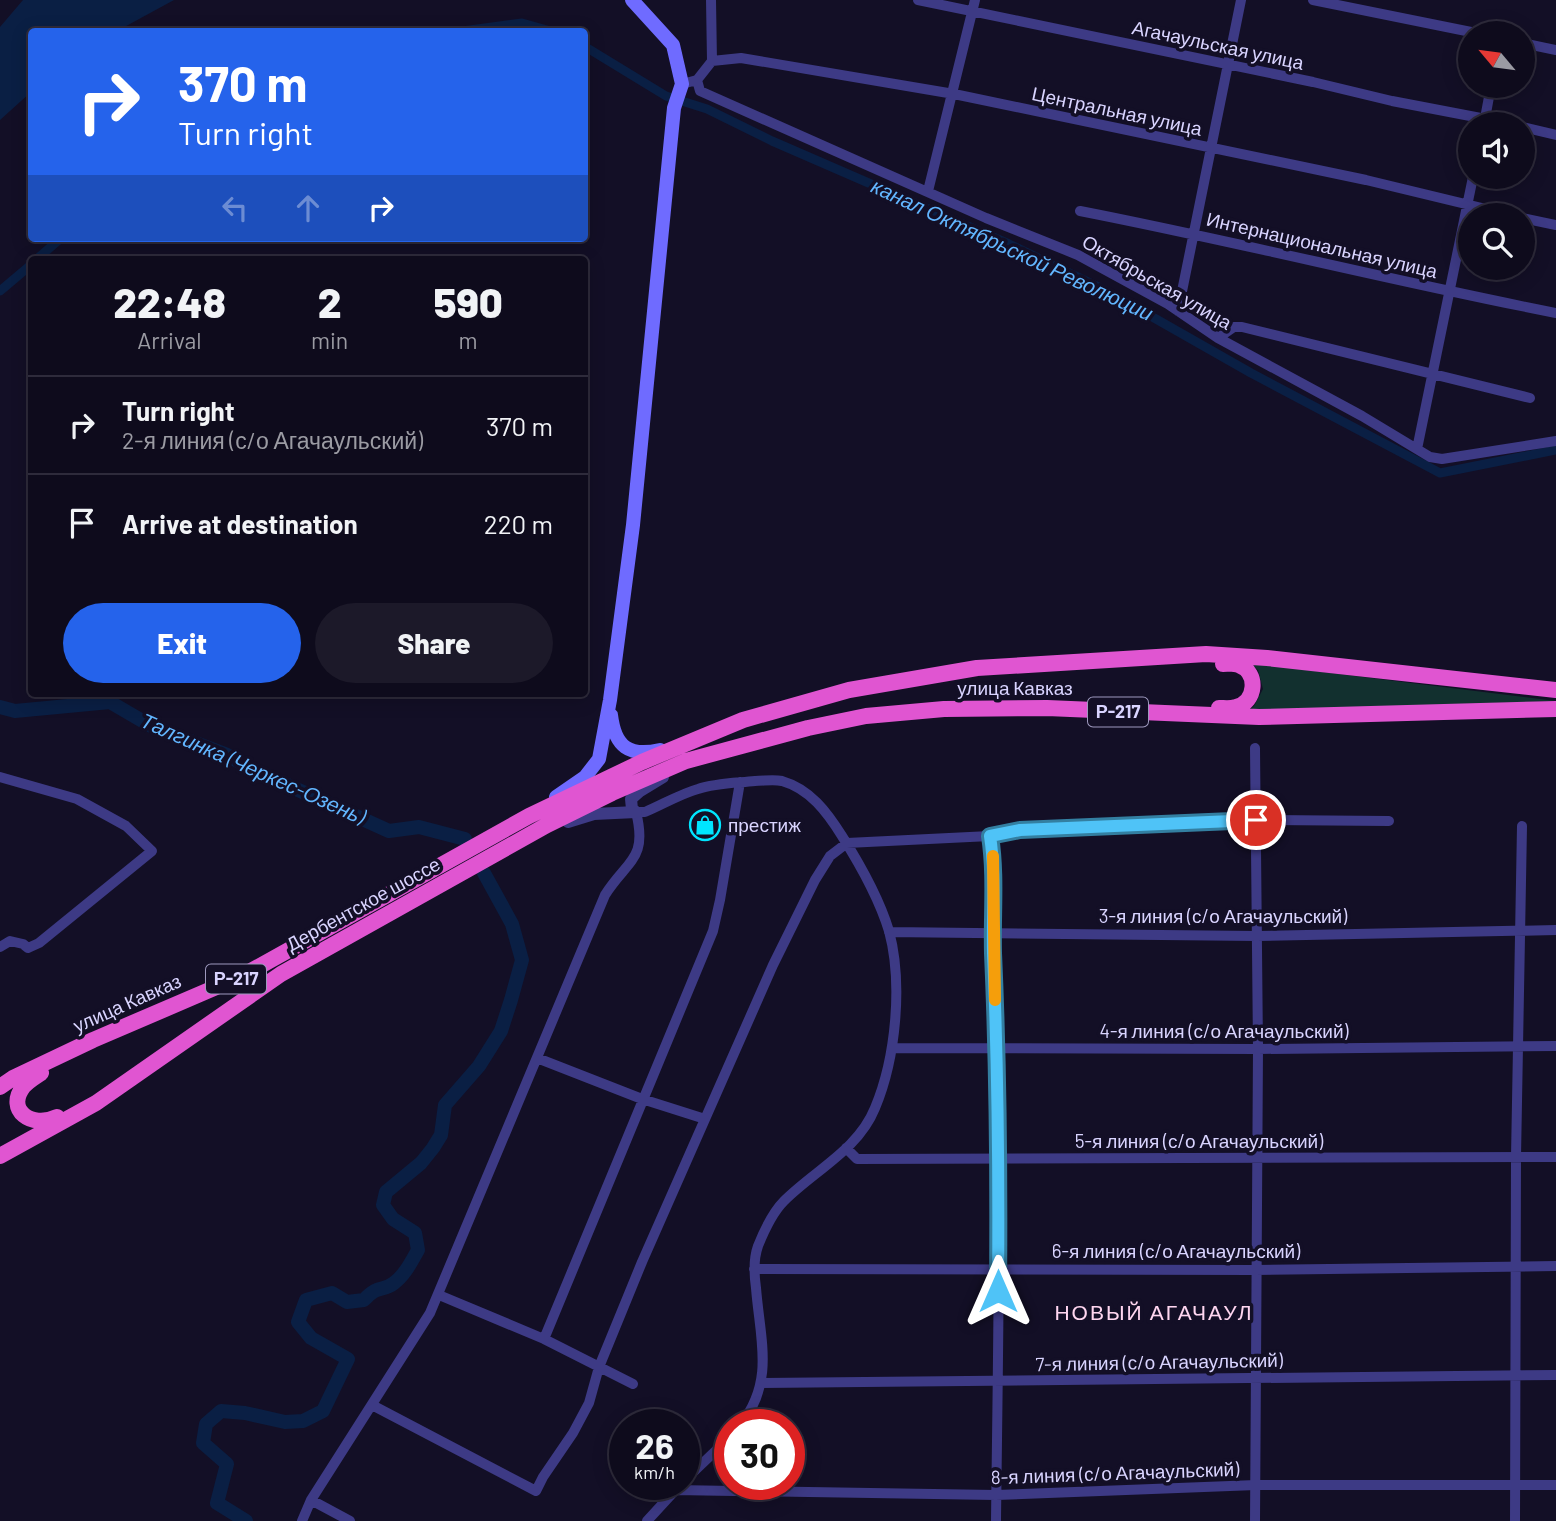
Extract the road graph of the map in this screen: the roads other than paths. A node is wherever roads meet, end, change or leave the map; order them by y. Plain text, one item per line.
1 (632, 0) edge
2 (711, 0) edge
3 (918, 0) edge
4 (975, 0) edge
5 (1241, 0) edge
6 (1312, 0) edge
7 (973, 12) junction
8 (1458, 29) edge
9 (1535, 46) edge
10 (1556, 50) edge
11 (712, 61) junction
12 (1228, 66) junction
13 (697, 79) junction
14 (954, 94) junction
15 (678, 96) junction
16 (1458, 115) edge
17 (1535, 130) edge
18 (1556, 135) edge
19 (1211, 149) junction
20 (928, 191) junction
21 (1458, 204) edge
22 (1080, 211) dead end
23 (1535, 221) edge
24 (1556, 225) edge
25 (1193, 234) junction
26 (1458, 247) edge
27 (1448, 292) junction
28 (1178, 311) junction
29 (1556, 313) edge
30 (1218, 338) junction
31 (1432, 375) junction
32 (1530, 398) dead end
33 (1556, 441) edge
34 (1417, 449) junction
35 (1130, 658) junction
36 (1556, 690) edge
37 (610, 700) junction
38 (1556, 709) edge
39 (1122, 712) junction
40 (1255, 748) dead end
41 (684, 753) junction
42 (0, 776) edge
43 (740, 782) junction
44 (612, 793) joint
45 (636, 812) junction
46 (529, 816) junction
47 (1256, 820) junction
48 (1390, 821) dead end
49 (1522, 826) dead end
50 (990, 836) junction
51 (846, 843) junction
52 (513, 844) junction
53 (1519, 930) junction
54 (1556, 930) edge
55 (889, 932) junction
56 (993, 933) junction
57 (1257, 936) junction
58 (0, 947) edge
59 (93, 1040) junction
60 (1556, 1046) edge
61 (997, 1047) junction
62 (1518, 1047) junction
63 (892, 1048) junction
64 (1258, 1049) junction
65 (537, 1058) junction
66 (124, 1081) junction
67 (0, 1087) edge
68 (642, 1099) junction
69 (705, 1119) junction
70 (846, 1148) junction
71 (0, 1156) edge
72 (1516, 1157) junction
73 (1556, 1157) edge
74 (997, 1158) junction
75 (1258, 1159) junction
76 (1556, 1266) edge
77 (1516, 1267) junction
78 (999, 1268) junction
79 (754, 1269) junction
80 (1256, 1270) junction
81 (439, 1295) junction
82 (544, 1339) junction
83 (599, 1367) junction
84 (1515, 1375) junction
85 (1556, 1375) edge
86 (1257, 1379) junction
87 (998, 1382) junction
88 (762, 1383) junction
89 (633, 1384) dead end
90 (372, 1405) junction
91 (752, 1409) edge
92 (714, 1452) edge
93 (700, 1466) edge
94 (1255, 1485) junction
95 (1556, 1485) edge
96 (700, 1486) edge
97 (1515, 1486) junction
98 (996, 1495) junction
99 (311, 1500) junction
100 (666, 1500) edge
101 (302, 1521) edge
102 (349, 1521) edge
103 (647, 1521) edge
104 (996, 1521) edge
105 (1255, 1521) edge
106 (1515, 1521) edge

1 - 15 main road
2 - 11 street
3 - 7 street, Агачаульская улица
4 - 7 street
5 - 12 street
6 - 8 street
7 - 12 street, Агачаульская улица
7 - 14 street
9 - 10 street
11 - 13 street
11 - 14 street, Центральная улица
12 - 16 street, Агачаульская улица
12 - 19 street
13 - 15 street
13 - 20 street, Октябрьская улица
14 - 19 street, Центральная улица
14 - 20 street
15 - 37 main road
17 - 18 street
19 - 21 street, Центральная улица
19 - 25 street
20 - 28 street, Октябрьская улица
22 - 25 street, Интернациональная улица
23 - 24 street
25 - 27 street, Интернациональная улица
25 - 28 street
26 - 27 street
27 - 29 street, Интернациональная улица
27 - 31 street
28 - 30 street, Октябрьская улица
30 - 31 street
30 - 34 street, Октябрьская улица
31 - 32 street
31 - 34 street
33 - 34 street, Октябрьская улица
35 - 36 highway
35 - 39 highway
35 - 41 highway
37 - 41 main road
37 - 46 main road
38 - 39 highway, улица Кавказ / Р-217
39 - 41 highway, улица Кавказ / Р-217
40 - 47 street
41 - 44 highway, улица Кавказ / Р-217
41 - 45 street
41 - 46 highway, улица Кавказ
42 - 58 street
43 - 45 street
43 - 51 street
43 - 68 street
44 - 52 highway, Дербентское шоссе
45 - 52 street
45 - 65 street
46 - 59 highway, улица Кавказ / Р-217
47 - 48 street
47 - 50 street
47 - 57 street
49 - 53 street
50 - 51 street
50 - 56 street
51 - 55 street
51 - 69 street
52 - 66 highway, Дербентское шоссе
53 - 54 street, 3-я линия (с/о Агачаульский)
53 - 57 street, 3-я линия (с/о Агачаульский)
53 - 62 street
55 - 56 street, 3-я линия (с/о Агачаульский)
55 - 63 street
56 - 57 street, 3-я линия (с/о Агачаульский)
56 - 61 street
57 - 64 street
59 - 66 highway
59 - 67 highway, улица Кавказ / Р-217
60 - 62 street, 4-я линия (с/о Агачаульский)
61 - 63 street, 4-я линия (с/о Агачаульский)
61 - 64 street, 4-я линия (с/о Агачаульский)
61 - 74 street
62 - 64 street, 4-я линия (с/о Агачаульский)
62 - 72 street
63 - 70 street
64 - 75 street
65 - 68 street
65 - 81 street
66 - 71 highway, Дербентское шоссе
68 - 69 street
68 - 82 street
69 - 83 street
70 - 74 street, 5-я линия (с/о Агачаульский)
70 - 79 street
72 - 73 street, 5-я линия (с/о Агачаульский)
72 - 75 street, 5-я линия (с/о Агачаульский)
72 - 77 street
74 - 75 street, 5-я линия (с/о Агачаульский)
74 - 78 street
75 - 80 street
76 - 77 street, 6-я линия (с/о Агачаульский)
77 - 80 street, 6-я линия (с/о Агачаульский)
77 - 84 street
78 - 79 street, 6-я линия (с/о Агачаульский)
78 - 80 street, 6-я линия (с/о Агачаульский)
78 - 87 street
79 - 88 street
80 - 86 street
81 - 82 street
81 - 90 street
82 - 83 street
83 - 89 street
83 - 90 street
84 - 85 street, 7-я линия (с/о Агачаульский)
84 - 86 street, 7-я линия (с/о Агачаульский)
84 - 97 street
86 - 87 street, 7-я линия (с/о Агачаульский)
86 - 94 street
87 - 88 street, 7-я линия (с/о Агачаульский)
87 - 98 street
88 - 91 street
90 - 99 street
92 - 93 street
94 - 97 street, 8-я линия (с/о Агачаульский)
94 - 98 street, 8-я линия (с/о Агачаульский)
94 - 105 street
95 - 97 street, 8-я линия (с/о Агачаульский)
96 - 98 street, 8-я линия (с/о Агачаульский)
97 - 106 street
98 - 104 street
99 - 101 street
99 - 102 street
100 - 103 street

